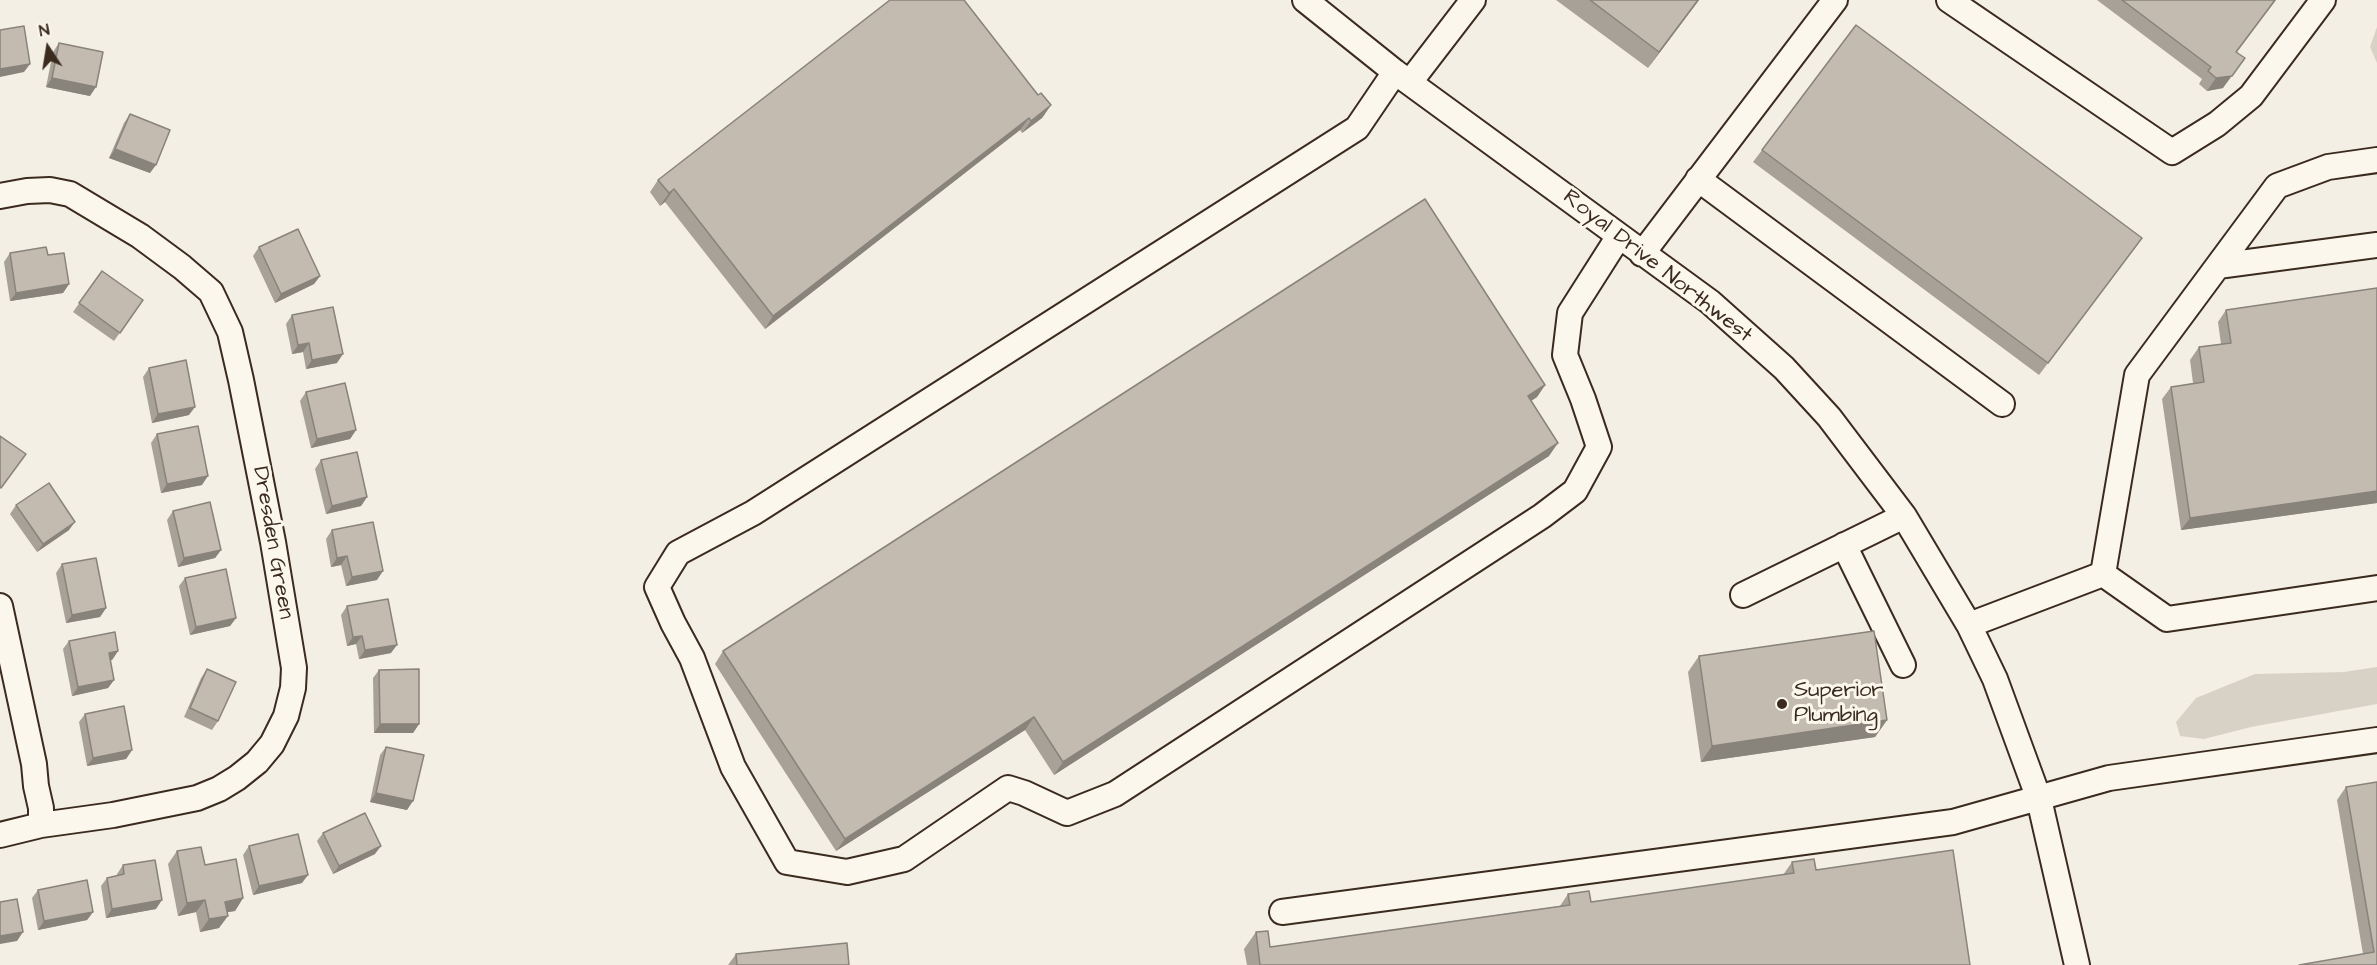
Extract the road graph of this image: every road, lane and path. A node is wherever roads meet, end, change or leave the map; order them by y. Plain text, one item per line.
1 (1305, 0) edge
2 (1473, 0) edge
3 (1835, 0) edge
4 (1949, 0) edge
5 (2323, 0) edge
6 (1402, 77) junction
7 (2377, 160) edge
8 (1698, 179) junction
9 (0, 196) edge
10 (1619, 236) junction
11 (2377, 245) edge
12 (1642, 254) junction
13 (2217, 266) junction
14 (2002, 404) dead end
15 (1904, 516) junction
16 (1844, 545) junction
17 (2103, 573) junction
18 (2377, 588) edge
19 (1743, 595) dead end
20 (0, 606) edge
21 (1969, 625) junction
22 (1903, 664) dead end
23 (2377, 740) edge
24 (2039, 799) junction
25 (41, 825) junction
26 (0, 835) edge
27 (1282, 912) dead end
28 (2077, 965) edge

1 - 6 street, Royal Drive Northwest
2 - 6 street
3 - 8 street
4 - 5 street
6 - 10 street, Royal Drive Northwest
6 - 10 street
7 - 13 street
8 - 12 street
8 - 14 street
9 - 25 street, Dresden Green
10 - 12 street, Royal Drive Northwest
11 - 13 street
12 - 15 street, Royal Drive Northwest
13 - 17 street
15 - 16 street
15 - 21 street, Royal Drive Northwest
16 - 19 street
16 - 22 street
17 - 18 street
17 - 21 street
20 - 25 street
21 - 24 street, Royal Drive Northwest
23 - 24 street
24 - 27 street
24 - 28 street, Royal Drive Northwest
25 - 26 street, Dresden Green

